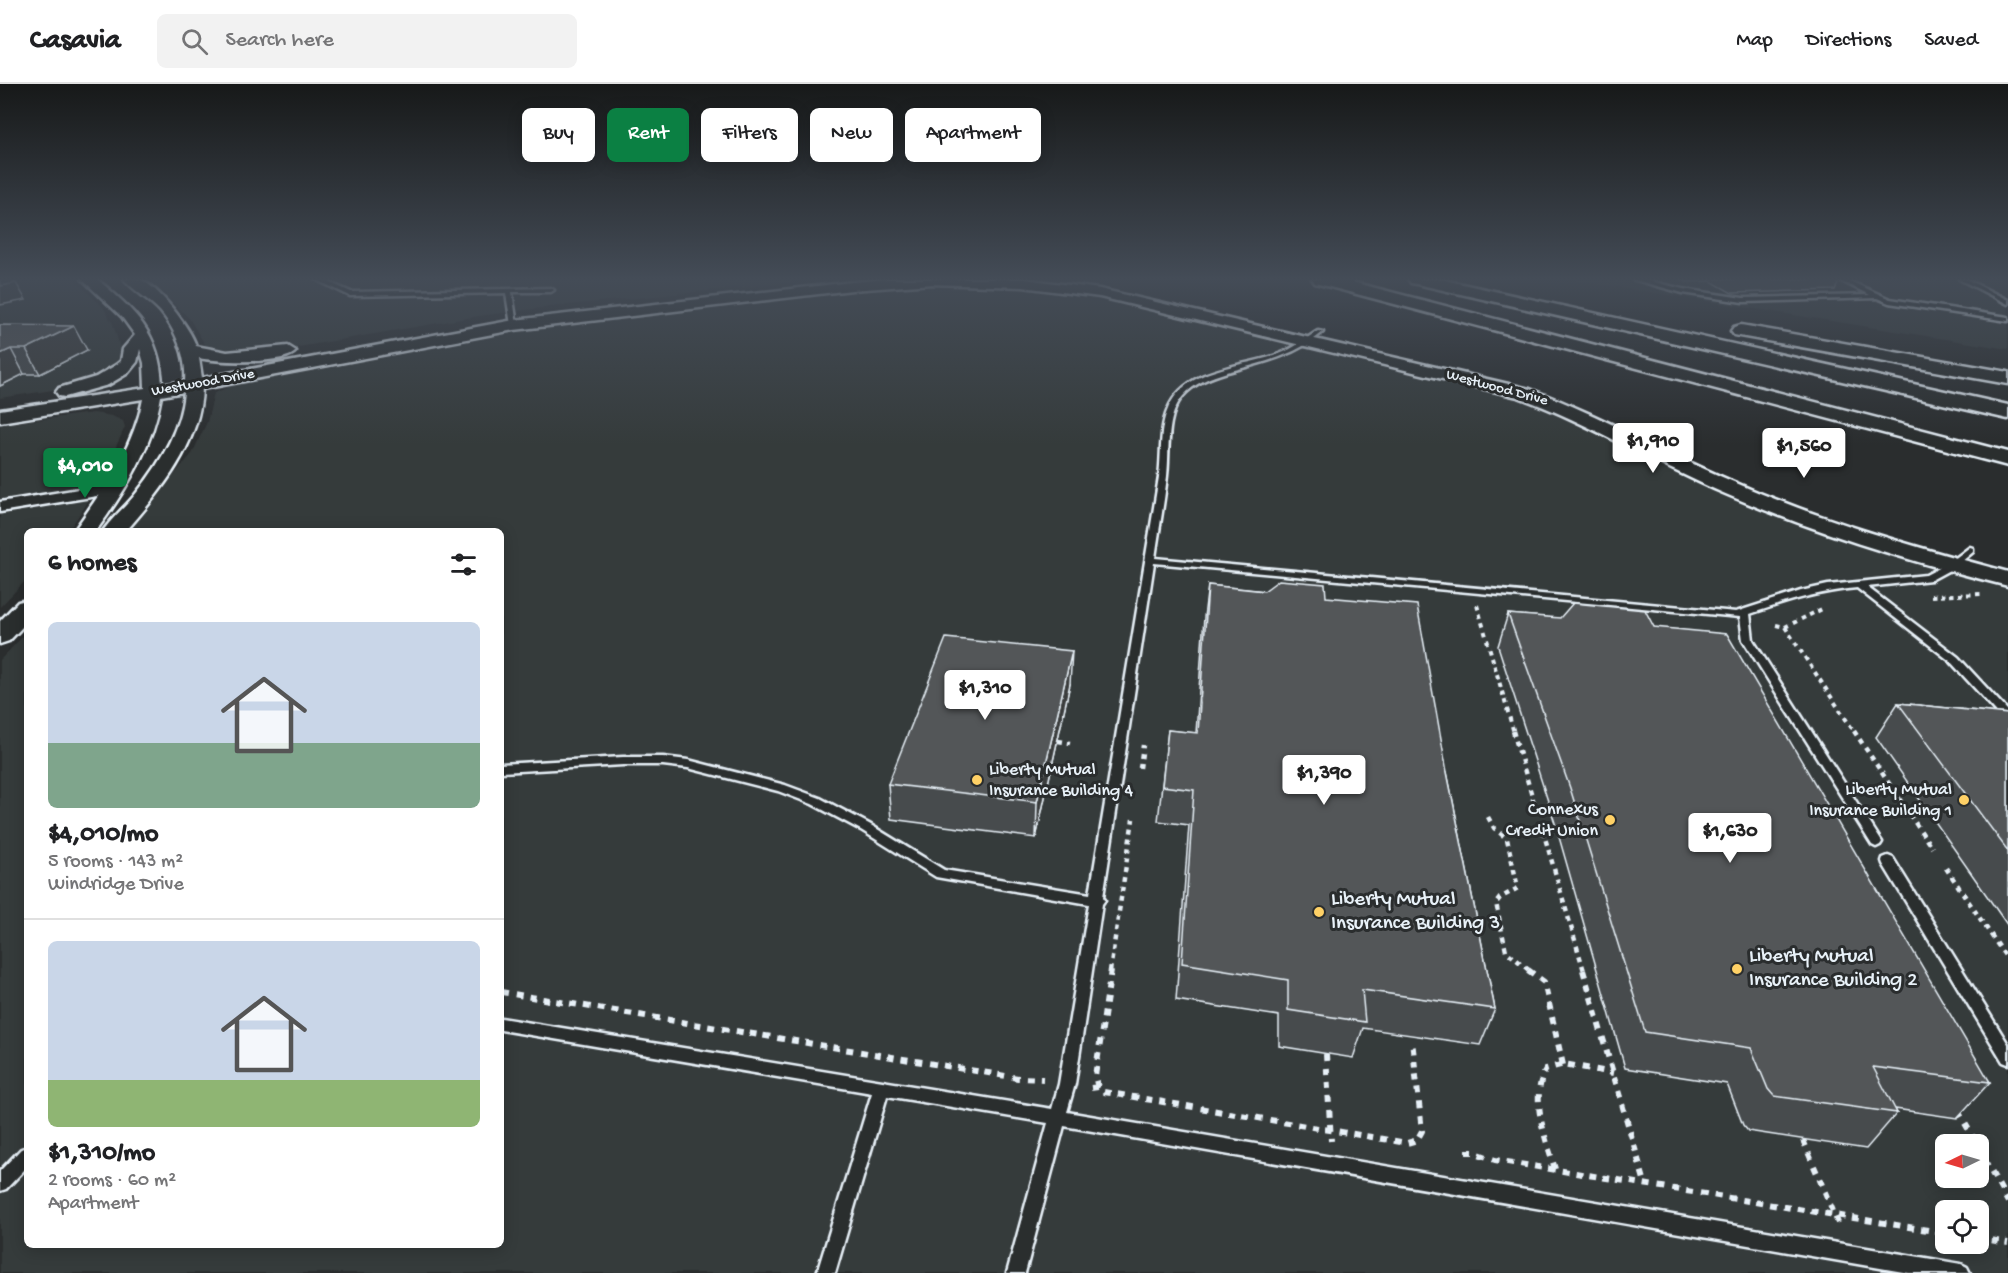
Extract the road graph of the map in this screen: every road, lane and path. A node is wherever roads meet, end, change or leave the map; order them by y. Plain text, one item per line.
1 (184, 334) edge
2 (397, 334) edge
3 (435, 334) edge
4 (1301, 334) edge
5 (1303, 334) edge
6 (1550, 334) edge
7 (1561, 334) edge
8 (1664, 334) edge
9 (1762, 334) edge
10 (143, 335) joint
11 (1313, 337) junction
12 (343, 345) junction
13 (192, 350) junction
14 (2008, 378) edge
15 (195, 379) junction
16 (153, 386) junction
17 (59, 394) junction
18 (5, 410) edge
19 (2008, 412) edge
20 (146, 425) junction
21 (2007, 445) edge
22 (115, 488) junction
23 (0, 507) edge
24 (87, 528) edge
25 (117, 528) edge
26 (1970, 550) junction
27 (1150, 560) junction
28 (2008, 561) edge
29 (1952, 565) junction
30 (2008, 579) edge
31 (1858, 585) junction
32 (1988, 592) dead end
33 (1921, 596) dead end
34 (1476, 601) dead end
35 (1824, 608) dead end
36 (24, 610) edge
37 (1745, 614) junction
38 (1776, 624) dead end
39 (1785, 627) junction
40 (0, 636) edge
41 (2008, 718) edge
42 (1144, 735) dead end
43 (1058, 741) edge
44 (1070, 742) dead end
45 (504, 768) edge
46 (1140, 768) dead end
47 (1534, 803) dead end
48 (1488, 817) dead end
49 (1133, 819) dead end
50 (1540, 821) dead end
51 (1876, 842) dead end
52 (1932, 848) dead end
53 (1888, 861) dead end
54 (1946, 868) dead end
55 (1098, 900) junction
56 (2008, 960) edge
57 (504, 992) edge
58 (504, 1025) edge
59 (1412, 1040) dead end
60 (1326, 1054) dead end
61 (2008, 1057) edge
62 (1563, 1065) junction
63 (1613, 1072) junction
64 (1043, 1079) dead end
65 (1099, 1087) junction
66 (881, 1088) junction
67 (1091, 1088) dead end
68 (1954, 1103) edge
69 (1060, 1118) junction
70 (1331, 1131) junction
71 (1971, 1134) edge
72 (1803, 1140) dead end
73 (1331, 1141) dead end
74 (1415, 1141) junction
75 (1422, 1145) dead end
76 (1466, 1152) dead end
77 (24, 1158) edge
78 (1989, 1167) edge
79 (1555, 1169) junction
80 (0, 1184) edge
81 (1645, 1184) junction
82 (2008, 1202) edge
83 (1834, 1215) junction
84 (1838, 1223) dead end
85 (1935, 1231) edge
86 (1989, 1240) edge
87 (2008, 1243) edge
88 (826, 1273) edge
89 (1016, 1273) edge
90 (1961, 1273) edge

1 - 13 street
2 - 12 street, Westwood Drive
3 - 15 street, Westwood Drive
4 - 11 street, Westwood Drive
5 - 11 street, Westwood Drive
6 - 21 highway
7 - 21 highway
8 - 19 highway
9 - 14 highway
10 - 16 street
10 - 17 street
11 - 26 street, Westwood Drive
11 - 27 lane
11 - 29 street, Westwood Drive
12 - 13 street
12 - 15 street, Westwood Drive
13 - 15 street
15 - 16 street, Westwood Drive
15 - 25 street
16 - 17 street, Westwood Drive
16 - 18 street, Westwood Drive
16 - 20 street
17 - 18 street, Westwood Drive
18 - 20 street
20 - 22 street
22 - 23 street
22 - 24 street
26 - 28 street, Westwood Drive
26 - 29 lane
27 - 37 lane
27 - 55 lane
29 - 30 street, Westwood Drive
29 - 31 lane
31 - 37 lane
31 - 41 lane
32 - 33 path
34 - 47 path
35 - 39 path
36 - 40 street
37 - 51 lane
38 - 39 path
39 - 52 path
42 - 46 path
43 - 44 path
45 - 55 lane
48 - 62 path
49 - 65 path
50 - 63 path
53 - 61 lane
54 - 56 path
55 - 69 lane
57 - 64 path
58 - 66 lane
59 - 74 path
60 - 70 path
62 - 63 path
62 - 79 path
63 - 81 path
65 - 67 path
65 - 70 path
66 - 69 lane
66 - 88 lane
68 - 71 path
69 - 89 lane
69 - 90 lane
70 - 73 path
70 - 74 path
72 - 83 path
74 - 75 path
76 - 79 path
77 - 80 lane
78 - 82 path
79 - 81 path
81 - 83 path
83 - 84 path
83 - 85 path
86 - 87 path

